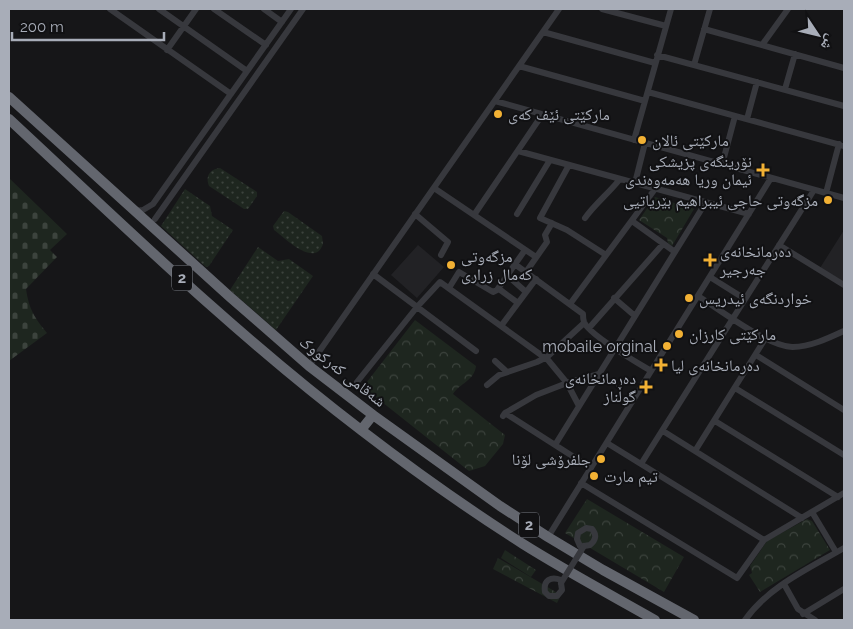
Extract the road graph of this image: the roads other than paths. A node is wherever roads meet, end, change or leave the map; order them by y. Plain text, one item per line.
1 (110, 9) edge
2 (159, 9) edge
3 (196, 9) edge
4 (214, 9) edge
5 (264, 9) edge
6 (291, 9) edge
7 (303, 9) edge
8 (559, 9) edge
9 (602, 9) edge
10 (632, 9) edge
11 (670, 9) edge
12 (710, 9) edge
13 (788, 9) edge
14 (630, 16) junction
15 (282, 22) junction
16 (184, 26) junction
17 (666, 26) junction
18 (704, 29) junction
19 (543, 32) junction
20 (266, 45) junction
21 (762, 45) junction
22 (167, 50) junction
23 (795, 54) junction
24 (657, 55) junction
25 (258, 56) junction
26 (266, 62) junction
27 (655, 63) junction
28 (694, 65) junction
29 (519, 66) junction
30 (844, 68) edge
31 (247, 71) junction
32 (757, 82) junction
33 (785, 89) junction
34 (648, 92) junction
35 (231, 94) junction
36 (9, 98) edge
37 (495, 101) junction
38 (645, 101) junction
39 (844, 106) edge
40 (542, 115) junction
41 (735, 116) junction
42 (747, 119) junction
43 (9, 120) edge
44 (634, 140) junction
45 (646, 143) junction
46 (842, 145) edge
47 (518, 151) junction
48 (550, 160) junction
49 (722, 164) junction
50 (570, 165) junction
51 (771, 178) junction
52 (620, 179) junction
53 (635, 183) junction
54 (434, 188) junction
55 (655, 189) junction
56 (814, 190) junction
57 (826, 193) junction
58 (844, 198) edge
59 (706, 202) junction
60 (153, 204) junction
61 (132, 210) junction
62 (415, 214) junction
63 (517, 214) dead end
64 (749, 214) junction
65 (474, 215) junction
66 (585, 218) dead end
67 (155, 220) junction
68 (632, 221) junction
69 (552, 223) junction
70 (160, 235) junction
71 (663, 244) junction
72 (779, 245) junction
73 (525, 250) junction
74 (674, 252) junction
75 (441, 255) dead end
76 (606, 255) junction
77 (536, 258) junction
78 (516, 265) junction
79 (526, 272) junction
80 (373, 274) junction
81 (508, 276) junction
82 (710, 277) junction
83 (536, 279) junction
84 (844, 285) edge
85 (449, 288) junction
86 (496, 290) junction
87 (526, 292) junction
88 (698, 296) junction
89 (614, 298) junction
90 (745, 299) junction
91 (518, 303) junction
92 (570, 304) junction
93 (417, 307) junction
94 (635, 316) junction
95 (733, 318) junction
96 (586, 325) junction
97 (501, 326) junction
98 (844, 331) edge
99 (765, 339) junction
100 (615, 349) junction
101 (476, 351) dead end
102 (756, 355) junction
103 (545, 358) junction
104 (494, 361) dead end
105 (309, 366) junction
106 (652, 371) junction
107 (507, 372) junction
108 (599, 374) junction
109 (357, 382) dead end
110 (567, 383) junction
111 (487, 385) dead end
112 (735, 388) junction
113 (579, 406) junction
114 (844, 410) edge
115 (373, 415) junction
116 (715, 420) junction
117 (361, 430) junction
118 (663, 431) junction
119 (606, 443) junction
120 (555, 445) junction
121 (695, 451) junction
122 (844, 456) edge
123 (641, 464) junction
124 (591, 468) junction
125 (581, 484) junction
126 (841, 495) edge
127 (812, 512) junction
128 (802, 518) junction
129 (548, 538) junction
130 (764, 540) junction
131 (580, 546) dead end
132 (844, 548) edge
133 (836, 552) junction
134 (561, 580) dead end
135 (784, 584) junction
136 (844, 589) edge
137 (803, 614) junction
138 (655, 620) edge
139 (694, 620) edge
140 (745, 620) edge
141 (816, 620) edge

1 - 22 street
2 - 16 street
3 - 16 street
4 - 20 street
5 - 15 street
6 - 15 street
7 - 26 street
8 - 19 street
9 - 14 street
10 - 14 street
11 - 17 street
12 - 18 street
13 - 21 street
14 - 17 street
15 - 20 street
16 - 22 street
16 - 31 street
17 - 24 street
18 - 21 street
18 - 28 street
19 - 27 street
19 - 29 street
20 - 25 street
21 - 23 street
22 - 35 street
23 - 30 street
23 - 33 street
24 - 27 street
24 - 28 street
25 - 26 street
25 - 31 street
26 - 67 street
27 - 34 street
28 - 32 street
29 - 37 street
29 - 38 street
31 - 35 street
32 - 33 street
32 - 42 street
33 - 39 street
34 - 38 street
34 - 41 street
35 - 60 street
36 - 61 highway, شەقامی کەرکووک / 2
37 - 40 street
37 - 54 street
38 - 44 street
40 - 44 street
40 - 47 street
41 - 42 street
41 - 49 street
42 - 46 street
43 - 117 highway, 2
44 - 45 street
45 - 49 street
45 - 53 street
46 - 57 street
47 - 48 street
47 - 65 street
48 - 50 street
48 - 63 street
49 - 51 street
50 - 52 street
50 - 69 street
51 - 56 street
51 - 64 street
52 - 53 street
52 - 66 street
53 - 55 street
54 - 62 street
54 - 65 street
55 - 59 street
55 - 68 street
56 - 57 street
56 - 72 street
57 - 58 street
59 - 64 street
59 - 74 street
60 - 61 street
60 - 67 street
61 - 70 highway, شەقامی کەرکووک / 2
62 - 75 street
62 - 80 street
64 - 82 street
65 - 73 street
67 - 70 street
68 - 71 street
68 - 76 street
69 - 76 street
69 - 77 street
70 - 105 highway, شەقامی کەرکووک / 2
71 - 74 street
71 - 89 street
72 - 84 street
72 - 90 street
73 - 77 street
73 - 78 street
74 - 94 street
76 - 92 street
77 - 79 street
78 - 79 street
78 - 81 street
79 - 83 street
80 - 93 street
80 - 105 street
81 - 86 street
81 - 87 street
82 - 88 street
82 - 90 street
83 - 87 street
83 - 92 street
85 - 86 street
85 - 93 street
85 - 97 street
86 - 91 street
87 - 91 street
88 - 95 street
88 - 106 street
89 - 94 street
89 - 96 street
90 - 95 street
91 - 97 street
92 - 96 street
93 - 101 street
93 - 109 street
94 - 100 street
95 - 99 street
95 - 118 street
96 - 100 street
96 - 103 street
97 - 103 street
98 - 99 street
99 - 102 street
100 - 106 street
100 - 108 street
102 - 112 street
102 - 114 street
103 - 107 street
103 - 110 street
104 - 107 street
105 - 115 highway, شەقامی کەرکووک / 2
106 - 119 street
107 - 111 street
108 - 110 street
108 - 113 street
110 - 113 street
110 - 120 street
112 - 116 street
112 - 122 street
113 - 120 street
115 - 117 highway
115 - 129 highway, شەقامی کەرکووک / 2
116 - 121 street
116 - 126 street
117 - 138 highway, 2
118 - 121 street
118 - 123 street
119 - 123 street
119 - 124 street
120 - 124 street
121 - 128 street
123 - 130 street
124 - 125 street
125 - 129 street
125 - 130 street
126 - 127 street
127 - 128 street
127 - 133 street
128 - 130 street
129 - 139 highway, شەقامی کەرکووک / 2
131 - 134 street, bridge
132 - 133 street
133 - 135 street
135 - 137 street
135 - 140 street
136 - 137 street
137 - 141 street

